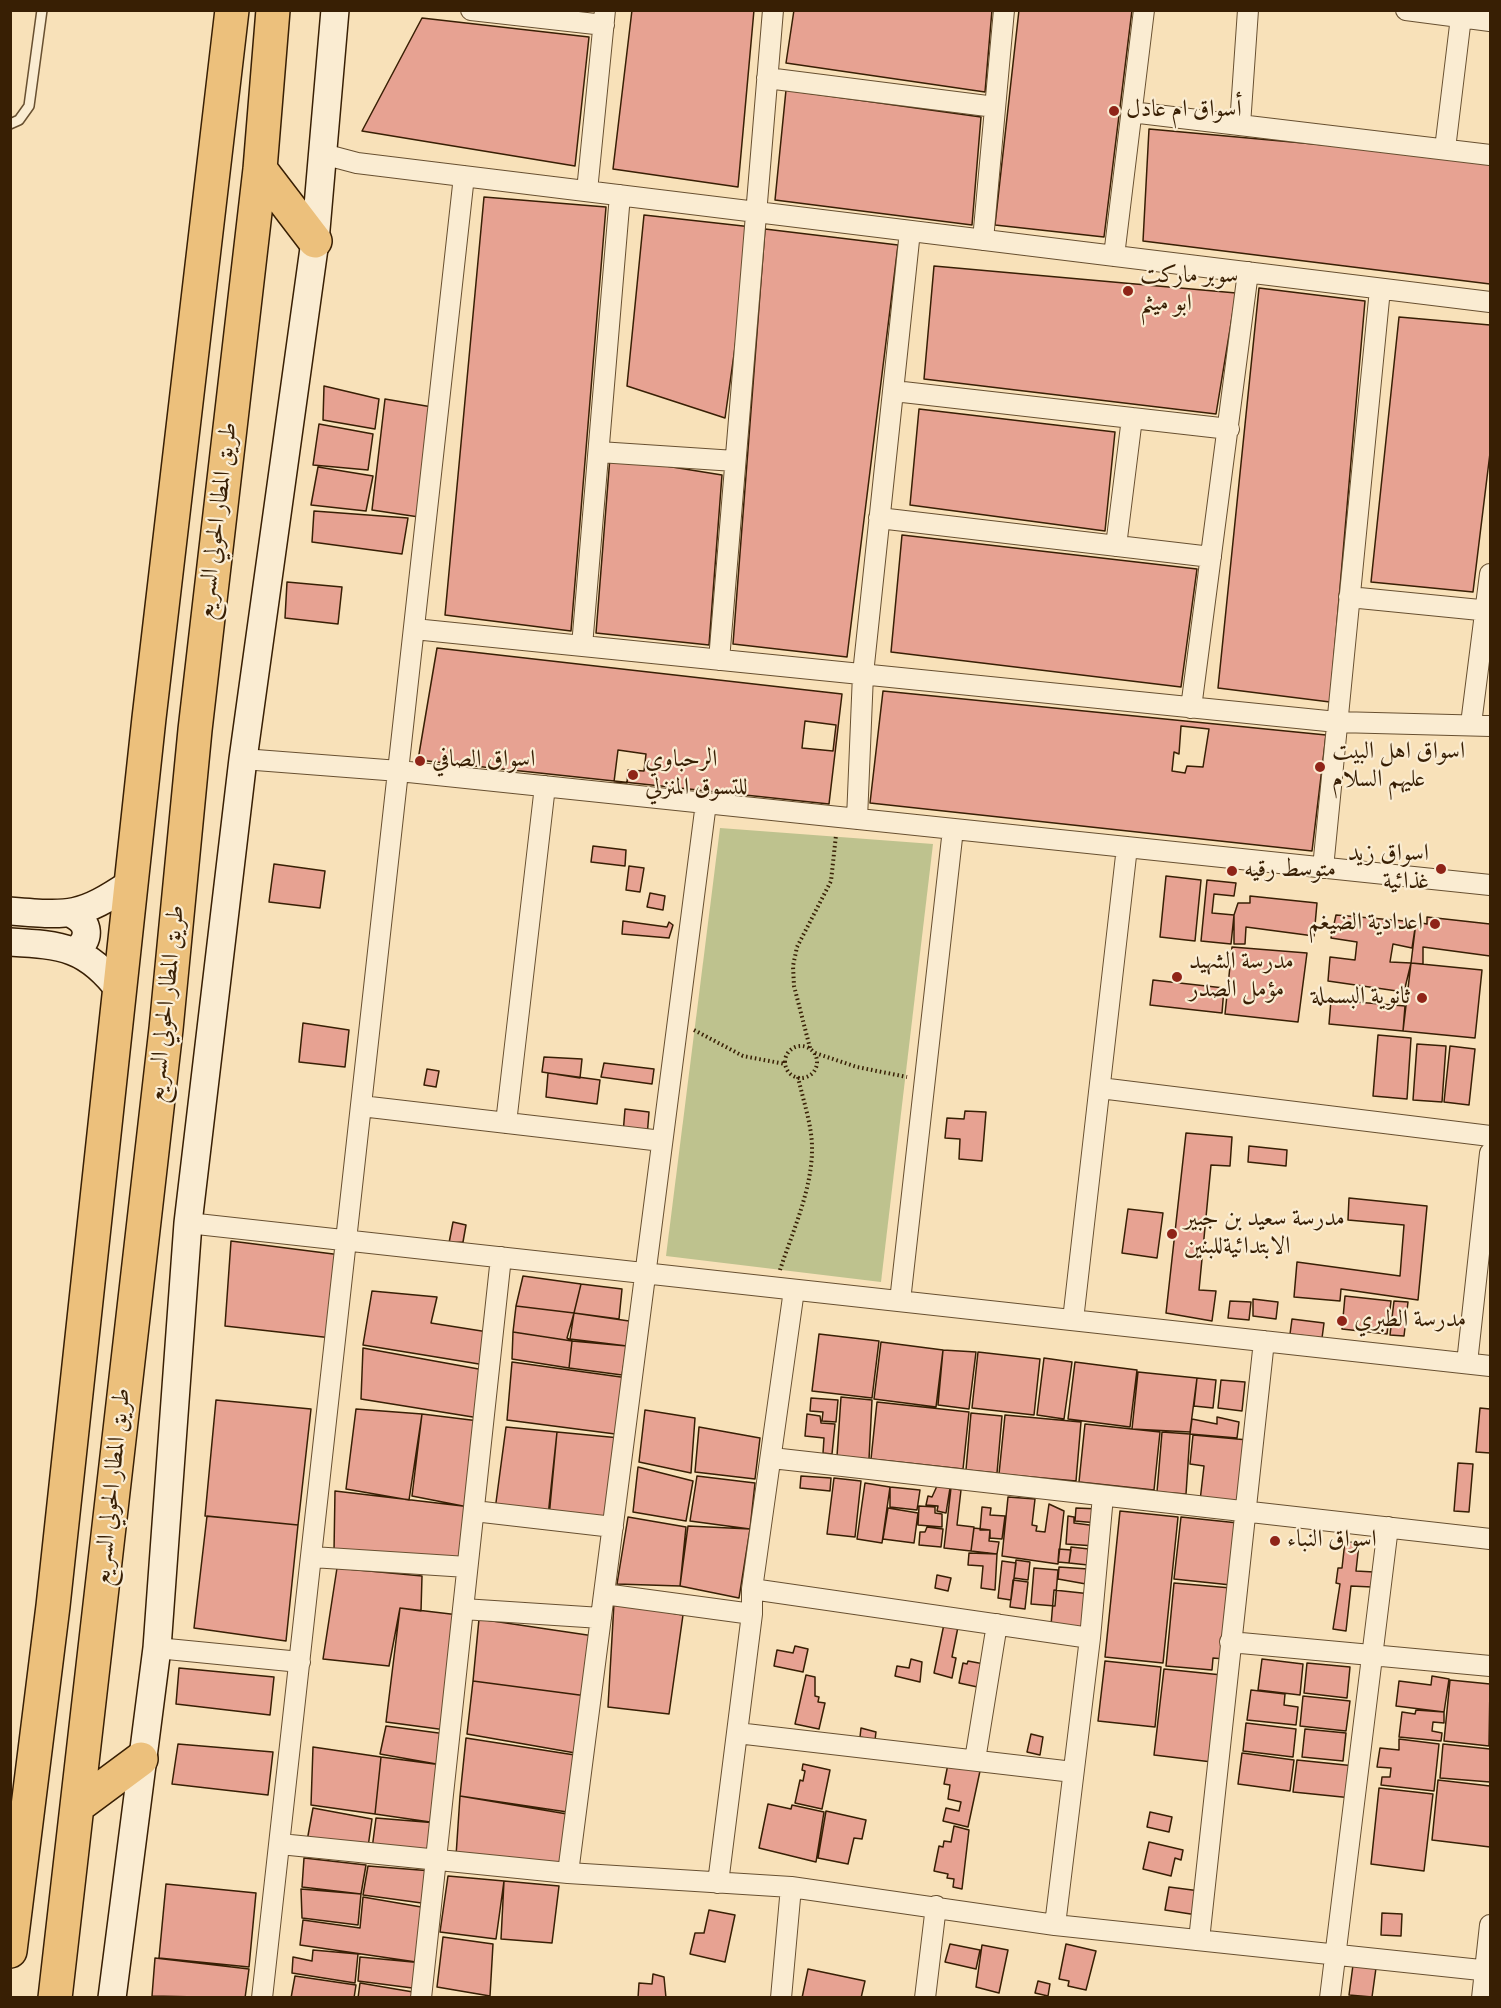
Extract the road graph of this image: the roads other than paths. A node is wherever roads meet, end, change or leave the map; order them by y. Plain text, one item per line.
1 (42, 10) edge
2 (232, 10) edge
3 (273, 10) edge
4 (335, 10) edge
5 (471, 10) edge
6 (773, 10) edge
7 (1004, 10) edge
8 (1144, 10) edge
9 (1248, 10) edge
10 (1406, 10) edge
11 (1461, 17) junction
12 (604, 18) edge
13 (1491, 21) edge
14 (767, 78) junction
15 (996, 107) junction
16 (1131, 112) junction
17 (10, 124) edge
18 (1240, 125) junction
19 (1445, 149) junction
20 (323, 154) junction
21 (1491, 155) edge
22 (260, 169) junction
23 (464, 176) junction
24 (587, 191) junction
25 (620, 195) junction
26 (756, 212) junction
27 (910, 231) junction
28 (983, 240) junction
29 (315, 241) junction
30 (1114, 256) junction
31 (1248, 272) junction
32 (1380, 288) junction
33 (1491, 302) edge
34 (894, 391) junction
35 (1132, 418) junction
36 (1228, 429) junction
37 (599, 452) junction
38 (735, 461) junction
39 (879, 518) junction
40 (1116, 546) junction
41 (1211, 556) junction
42 (1491, 574) edge
43 (1349, 597) junction
44 (1488, 611) edge
45 (414, 629) junction
46 (582, 646) junction
47 (718, 660) junction
48 (863, 674) junction
49 (1191, 708) junction
50 (1337, 723) junction
51 (1481, 725) edge
52 (243, 759) junction
53 (399, 771) junction
54 (545, 786) junction
55 (706, 803) junction
56 (847, 817) junction
57 (953, 829) junction
58 (1127, 847) junction
59 (1323, 868) junction
60 (131, 883) junction
61 (1491, 885) edge
62 (10, 911) edge
63 (72, 914) junction
64 (10, 942) edge
65 (75, 951) junction
66 (119, 1006) junction
67 (166, 1029) junction
68 (1100, 1088) junction
69 (361, 1106) junction
70 (506, 1123) junction
71 (105, 1125) junction
72 (1491, 1136) edge
73 (153, 1139) junction
74 (663, 1141) junction
75 (1491, 1153) edge
76 (188, 1223) junction
77 (347, 1241) junction
78 (501, 1257) junction
79 (645, 1273) junction
80 (784, 1288) junction
81 (900, 1301) junction
82 (1073, 1320) junction
83 (1263, 1341) junction
84 (1467, 1363) junction
85 (1491, 1366) edge
86 (772, 1458) junction
87 (1103, 1496) junction
88 (474, 1511) junction
89 (1243, 1511) junction
90 (612, 1527) junction
91 (1388, 1527) junction
92 (1491, 1539) edge
93 (312, 1557) junction
94 (468, 1567) junction
95 (752, 1589) junction
96 (604, 1594) junction
97 (463, 1609) junction
98 (752, 1614) junction
99 (601, 1618) junction
100 (997, 1624) junction
101 (1090, 1638) junction
102 (1230, 1642) junction
103 (157, 1648) junction
104 (1372, 1655) junction
105 (300, 1662) junction
106 (1491, 1666) edge
107 (737, 1733) junction
108 (141, 1759) junction
109 (975, 1760) junction
110 (1072, 1772) junction
111 (80, 1805) junction
112 (280, 1844) junction
113 (436, 1858) junction
114 (568, 1873) junction
115 (718, 1883) junction
116 (791, 1887) junction
117 (936, 1906) junction
118 (1055, 1925) junction
119 (1491, 1925) edge
120 (1199, 1940) junction
121 (10, 1951) edge
122 (1336, 1954) junction
123 (1488, 1970) edge
124 (55, 1998) edge
125 (112, 1998) edge
126 (262, 1998) edge
127 (421, 1998) edge
128 (781, 1998) edge
129 (925, 1998) edge
130 (1330, 1998) edge
131 (1482, 1998) edge

1 - 17 lane
2 - 60 highway, طريق المطار الحولي السريع
3 - 22 highway, طريق المطار الحولي السريع
4 - 20 street
5 - 12 street
6 - 14 street
7 - 15 street
8 - 16 street
9 - 18 street
10 - 11 street
11 - 13 street
11 - 19 street
12 - 24 street
14 - 15 street
14 - 26 street
15 - 28 street
16 - 18 street
16 - 30 street
18 - 19 street
19 - 21 street
20 - 23 street
20 - 29 street
22 - 29 highway
22 - 67 highway, طريق المطار الحولي السريع
23 - 24 street
23 - 45 street
24 - 25 street
25 - 26 street
25 - 37 street
26 - 27 street
26 - 38 street
27 - 28 street
27 - 34 street
28 - 30 street
29 - 52 street
30 - 31 street
31 - 32 street
31 - 36 street
32 - 33 street
32 - 43 street
34 - 35 street
34 - 39 street
35 - 36 street
35 - 40 street
36 - 41 street
37 - 38 street
37 - 46 street
38 - 47 street
39 - 40 street
39 - 48 street
40 - 41 street
41 - 49 street
42 - 44 street
43 - 44 street
43 - 50 street
44 - 51 street
45 - 46 street
45 - 53 street
46 - 47 street
47 - 48 street
48 - 49 street
48 - 56 street
49 - 50 street
50 - 51 street
50 - 59 street
52 - 53 street
52 - 76 street
53 - 54 street
53 - 69 street
54 - 55 street
54 - 70 street
55 - 56 street
55 - 74 street
56 - 57 street
57 - 58 street
57 - 81 street
58 - 59 street
58 - 68 street
59 - 61 street
60 - 63 street
60 - 66 highway, طريق المطار الحولي السريع
62 - 63 street
63 - 65 street
64 - 65 street
65 - 66 street
66 - 67 highway
66 - 71 highway, طريق المطار الحولي السريع
67 - 73 highway, طريق المطار الحولي السريع
68 - 72 street
68 - 82 street
69 - 70 street
69 - 77 street
70 - 74 street
71 - 73 highway
71 - 121 highway, طريق المطار الحولي السريع
73 - 111 highway, طريق المطار الحولي السريع
74 - 79 street
75 - 84 street
76 - 77 street
76 - 103 street
77 - 78 street
77 - 93 street
78 - 79 street
78 - 88 street
79 - 80 street
79 - 90 street
80 - 81 street
80 - 86 street
81 - 82 street
82 - 83 street
83 - 84 street
83 - 89 street
84 - 85 street
86 - 87 street
86 - 95 street
87 - 89 street
87 - 101 street
88 - 90 street
88 - 94 street
89 - 91 street
89 - 102 street
90 - 96 street
91 - 92 street
91 - 104 street
93 - 94 street
93 - 105 street
94 - 97 street
95 - 98 street
95 - 100 street
96 - 98 street
96 - 99 street
97 - 99 street
97 - 113 street
98 - 107 street
99 - 114 street
100 - 101 street
100 - 109 street
101 - 110 street
102 - 104 street
102 - 120 street
103 - 105 street
103 - 108 street
104 - 106 street
104 - 122 street
105 - 112 street
107 - 109 street
107 - 115 street
108 - 111 highway
108 - 125 street
109 - 110 street
110 - 118 street
111 - 124 highway, طريق المطار الحولي السريع
112 - 113 street
112 - 126 street
113 - 114 street
113 - 127 street
114 - 115 street
115 - 116 street
116 - 117 street
116 - 128 street
117 - 118 street
117 - 129 street
118 - 120 street
119 - 123 street
120 - 122 street
122 - 123 street
122 - 130 street
123 - 131 street

